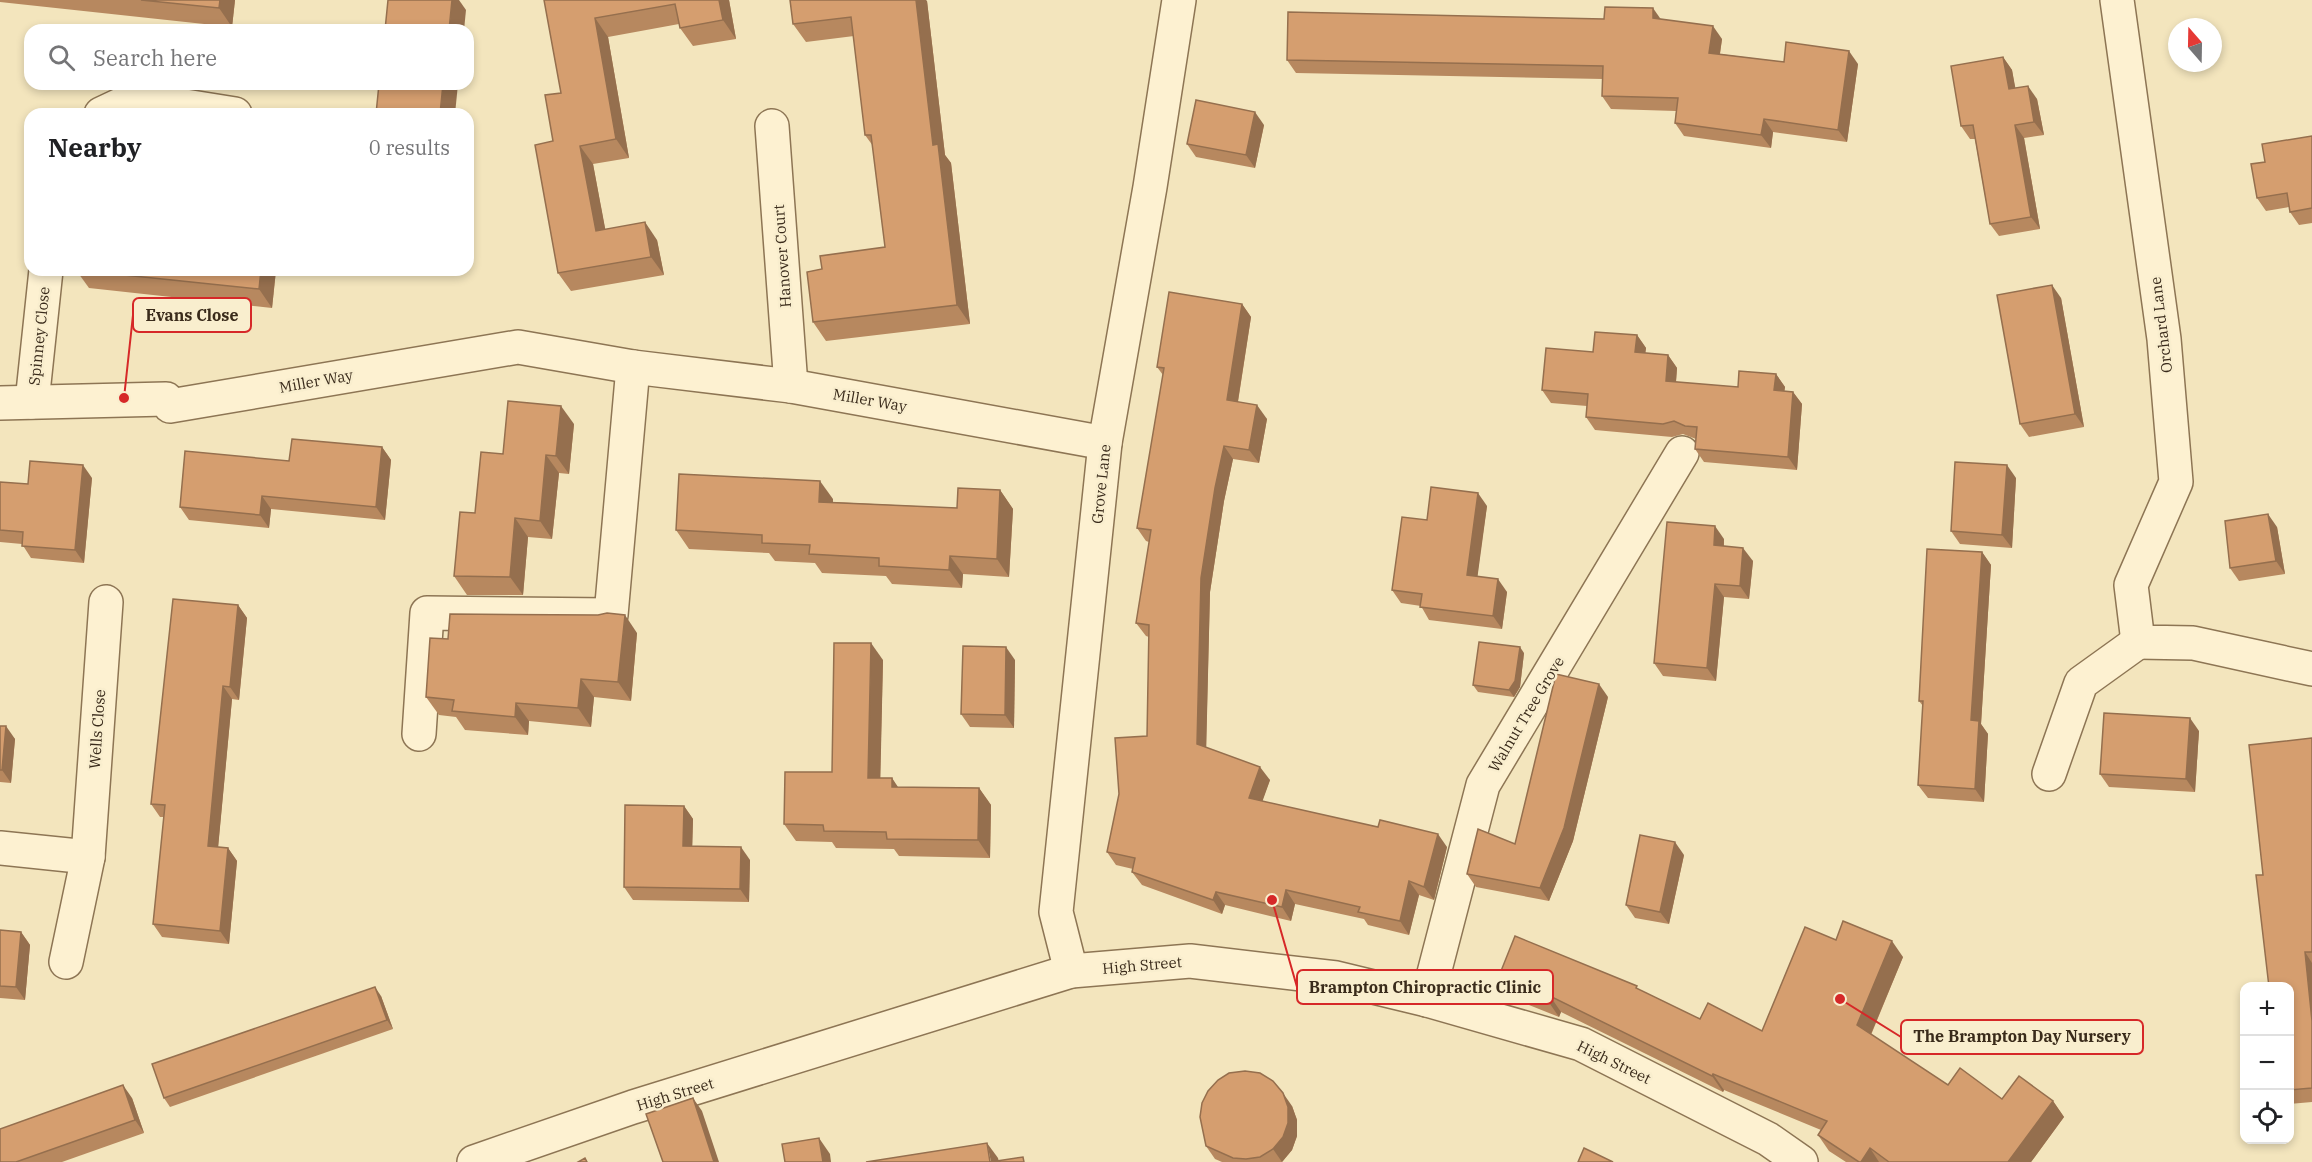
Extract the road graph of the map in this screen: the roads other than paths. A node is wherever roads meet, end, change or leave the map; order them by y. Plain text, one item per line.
1 (1179, 0) edge
2 (2117, 0) edge
3 (114, 108) edge
4 (198, 108) edge
5 (772, 126) dead end
6 (44, 276) edge
7 (633, 367) junction
8 (791, 386) junction
9 (16, 403) edge
10 (1105, 443) junction
11 (1682, 453) dead end
12 (106, 602) dead end
13 (2138, 642) junction
14 (2312, 669) edge
15 (420, 734) dead end
16 (2049, 774) dead end
17 (0, 848) edge
18 (88, 857) junction
19 (66, 962) dead end
20 (1071, 971) junction
21 (1427, 1000) junction
22 (474, 1162) edge
23 (1801, 1162) edge

1 - 10 street, Grove Lane
2 - 13 street, Orchard Lane
3 - 4 street
5 - 8 street, Hanover Court
6 - 9 street, Spinney Close
7 - 8 street, Miller Way
7 - 9 street, Miller Way
7 - 15 street
8 - 10 street, Miller Way
10 - 20 street, Grove Lane
11 - 21 street, Walnut Tree Grove
12 - 18 street, Wells Close
13 - 14 street
13 - 16 street
17 - 18 street
18 - 19 street, Wells Close
20 - 21 street, High Street
20 - 22 street, High Street
21 - 23 street, High Street

